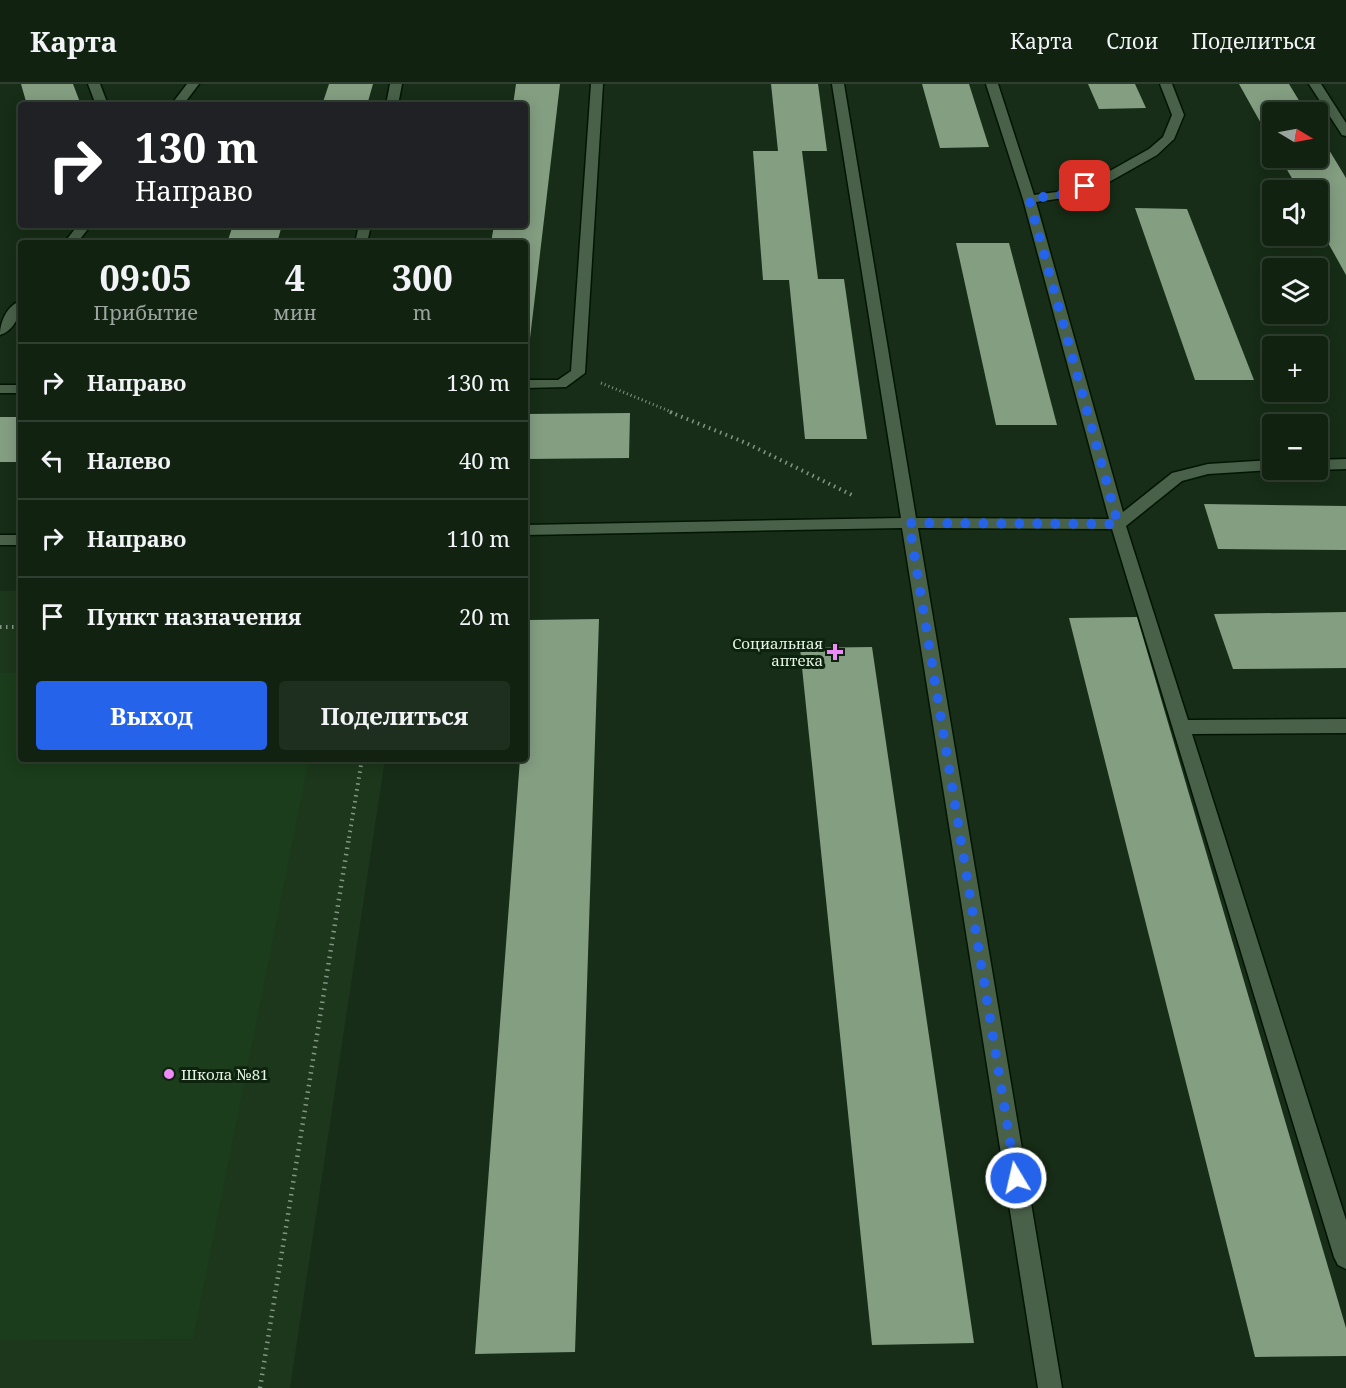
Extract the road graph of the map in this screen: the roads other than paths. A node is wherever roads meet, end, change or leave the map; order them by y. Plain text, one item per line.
1 (94, 84) edge
2 (193, 84) edge
3 (396, 84) edge
4 (597, 84) edge
5 (838, 84) edge
6 (992, 84) edge
7 (1166, 84) edge
8 (1316, 84) edge
9 (101, 102) edge
10 (179, 102) edge
11 (393, 102) edge
12 (1346, 132) edge
13 (1029, 199) junction
14 (82, 228) edge
15 (72, 240) edge
16 (18, 308) edge
17 (1, 326) edge
18 (528, 384) edge
19 (0, 389) edge
20 (18, 389) edge
21 (1328, 465) edge
22 (1346, 465) edge
23 (1262, 466) edge
24 (909, 523) junction
25 (1118, 524) junction
26 (528, 530) edge
27 (0, 540) edge
28 (18, 540) edge
29 (1346, 726) edge
30 (1181, 727) junction
31 (1346, 1257) edge
32 (1050, 1388) edge

1 - 9 lane
2 - 10 lane
3 - 11 lane
4 - 18 lane
5 - 24 lane
6 - 13 lane
7 - 13 lane
8 - 12 lane
13 - 25 lane
14 - 15 lane
16 - 17 lane
19 - 20 lane
21 - 22 lane
23 - 25 lane
24 - 25 lane
24 - 26 lane
24 - 32 lane
25 - 30 lane
27 - 28 lane
29 - 30 lane
30 - 31 lane

